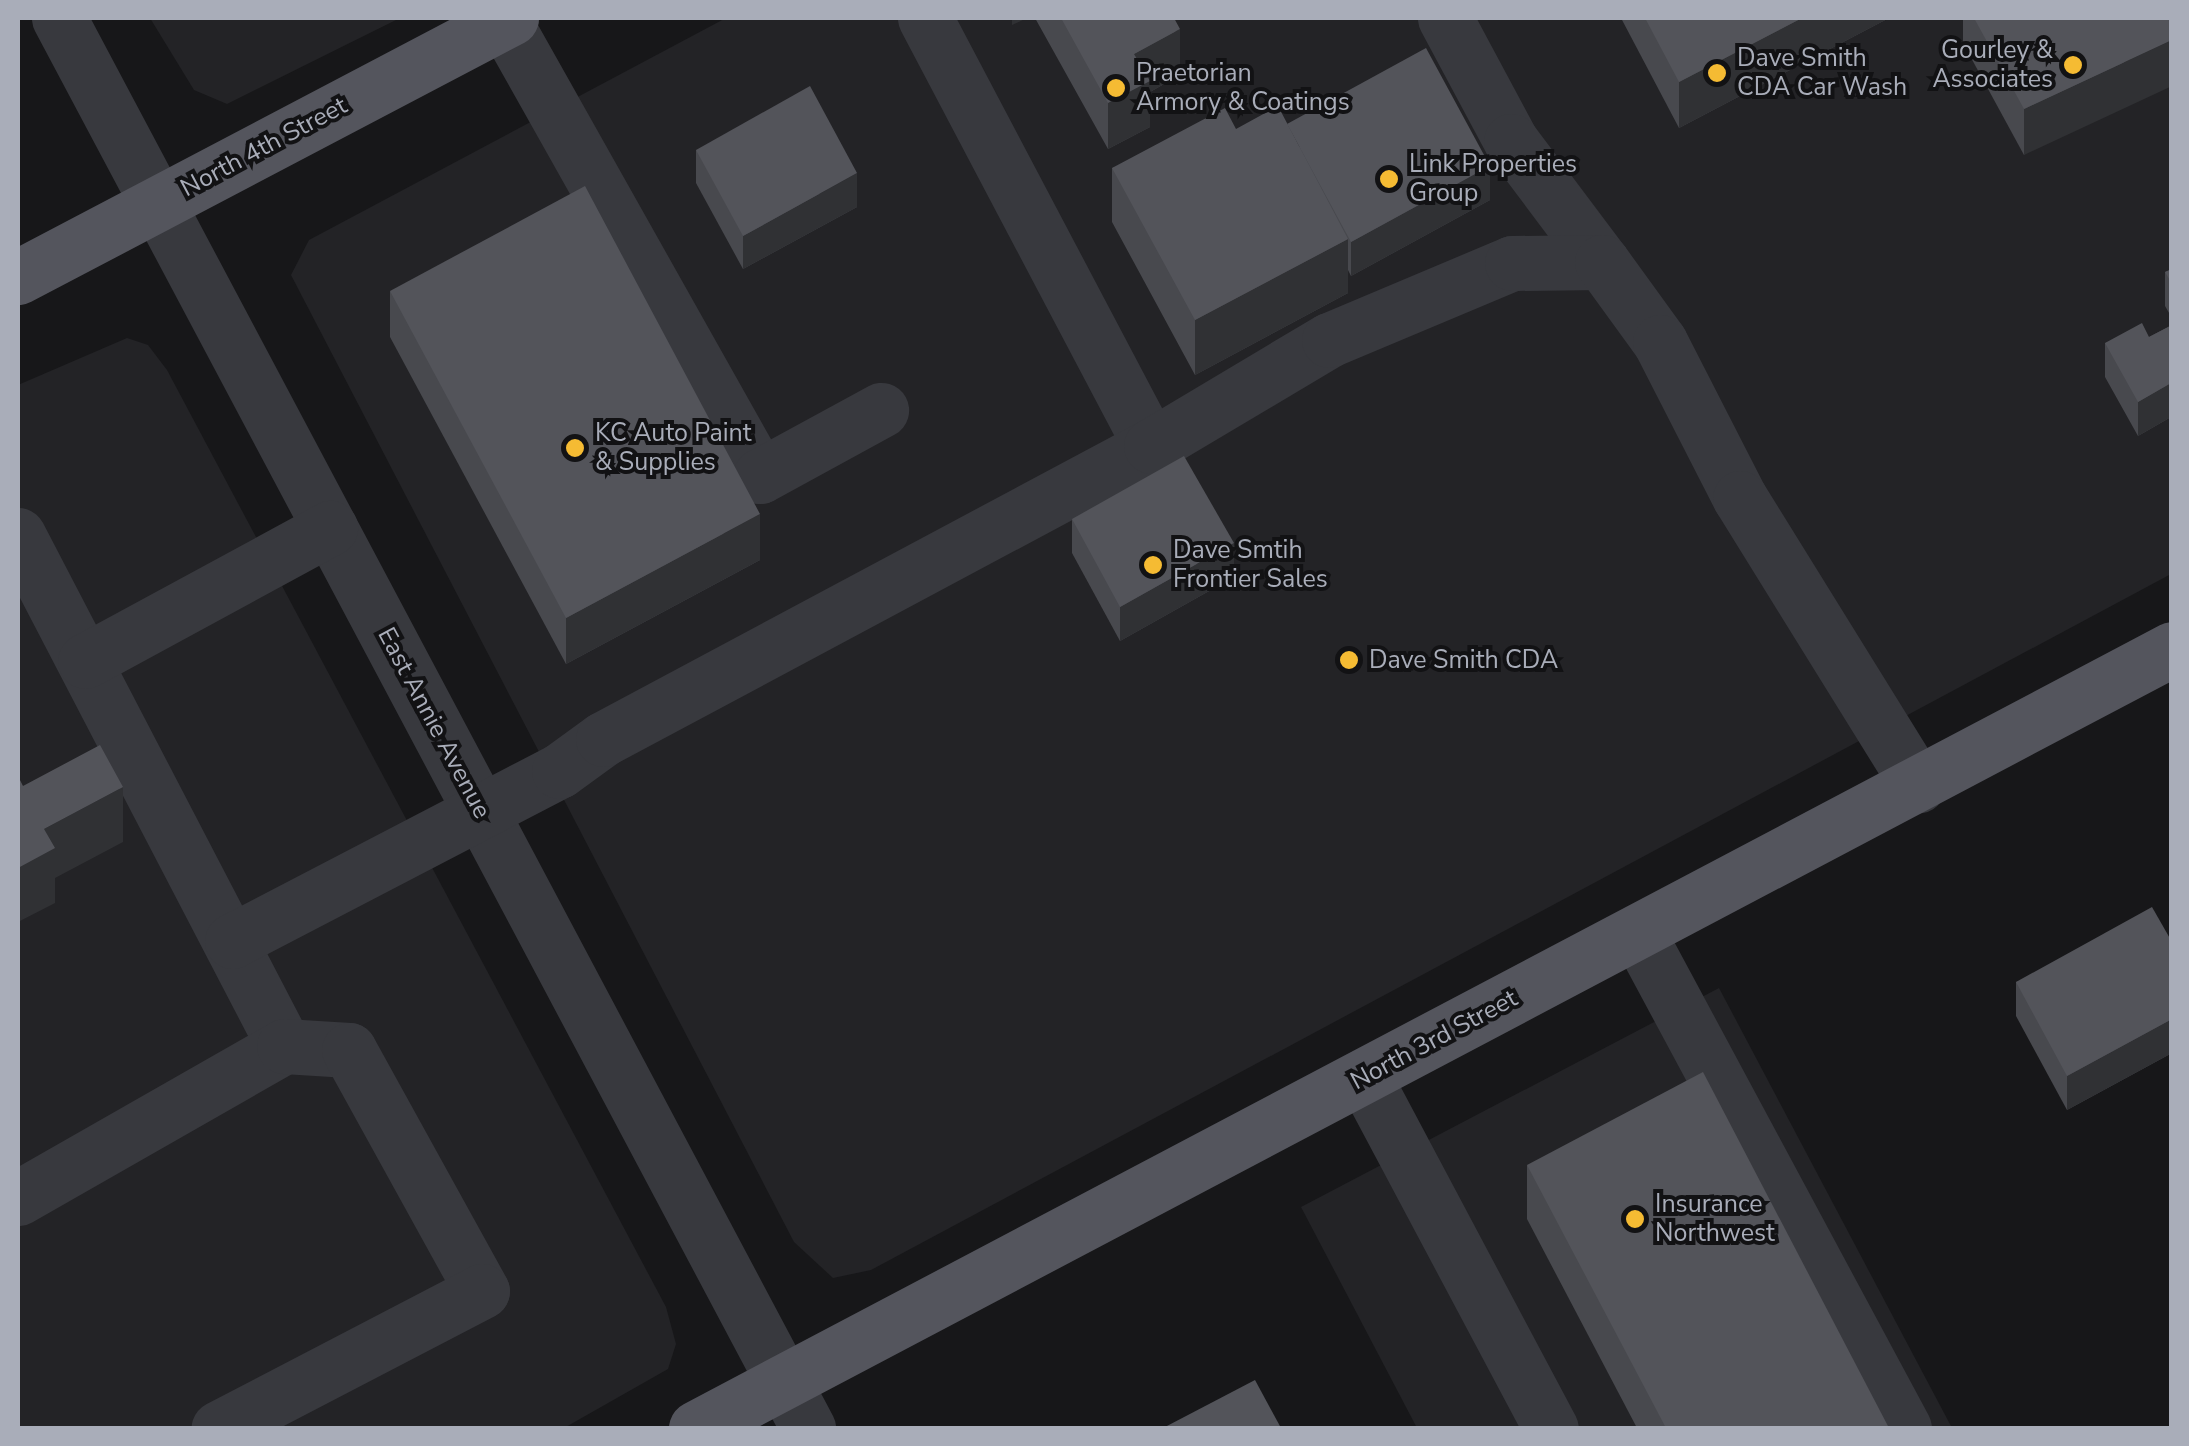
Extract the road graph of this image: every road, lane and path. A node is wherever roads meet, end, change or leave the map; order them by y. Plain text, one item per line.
1 (59, 18) edge
2 (925, 18) edge
3 (1445, 18) edge
4 (508, 19) edge
5 (158, 203) junction
6 (1602, 262) junction
7 (18, 277) edge
8 (882, 410) dead end
9 (1151, 446) junction
10 (330, 528) junction
11 (18, 535) edge
12 (2172, 650) edge
13 (85, 662) junction
14 (1918, 785) junction
15 (479, 807) junction
16 (1638, 933) junction
17 (232, 941) junction
18 (284, 1046) junction
19 (1364, 1077) junction
20 (18, 1198) edge
21 (796, 1406) edge
22 (218, 1428) edge
23 (696, 1428) edge
24 (1550, 1428) edge
25 (1904, 1428) edge

1 - 5 street, East Annie Avenue
2 - 9 street
3 - 6 street
4 - 5 main road, North 4th Street
4 - 8 street
5 - 7 main road, North 4th Street
5 - 10 street, East Annie Avenue
6 - 9 street
6 - 14 street
9 - 15 street
10 - 13 street
10 - 15 street, East Annie Avenue
11 - 13 street
12 - 14 main road, North 3rd Street
13 - 17 street
14 - 16 main road, North 3rd Street
15 - 17 street
15 - 21 street, East Annie Avenue
16 - 19 main road, North 3rd Street
16 - 25 street
17 - 18 street
18 - 20 street
18 - 22 street
19 - 21 main road, North 3rd Street
19 - 24 street
21 - 23 main road, North 3rd Street

